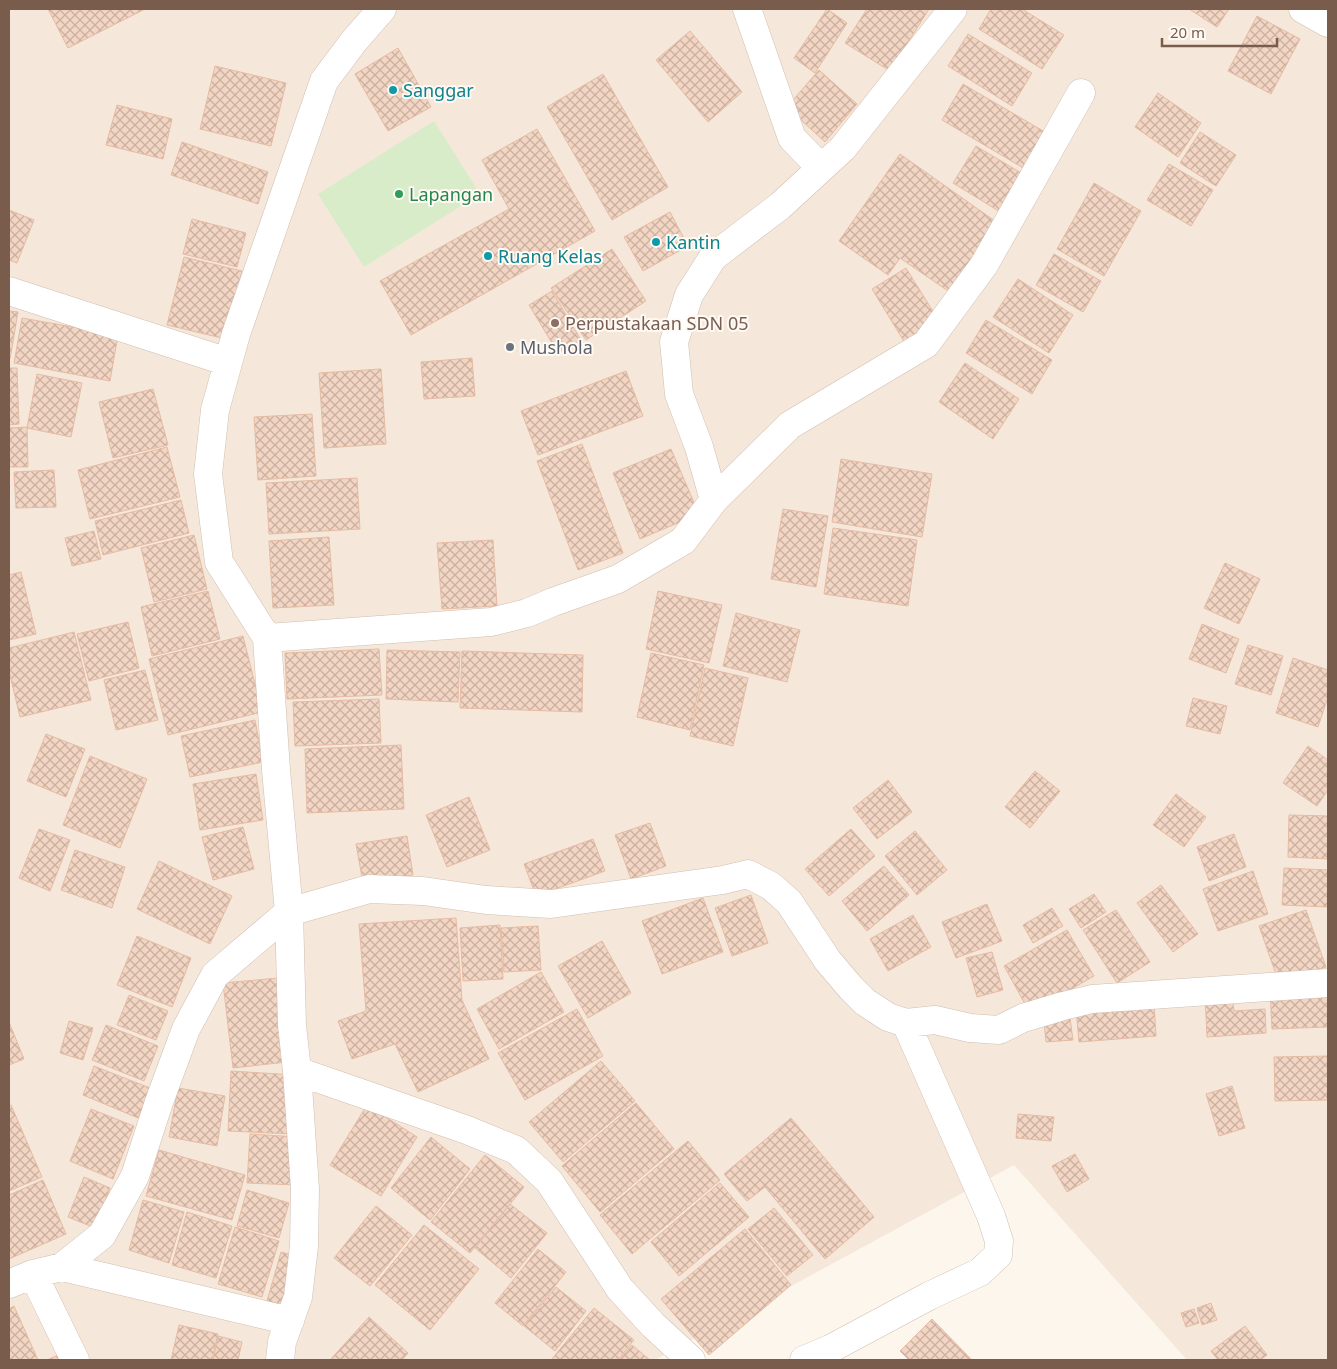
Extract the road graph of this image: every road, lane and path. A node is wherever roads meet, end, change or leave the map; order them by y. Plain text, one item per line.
1 (382, 9) edge
2 (747, 9) edge
3 (953, 9) edge
4 (1303, 9) edge
5 (1328, 23) edge
6 (1081, 93) dead end
7 (821, 168) junction
8 (9, 291) edge
9 (228, 362) junction
10 (714, 500) junction
11 (268, 638) junction
12 (289, 912) junction
13 (1328, 983) edge
14 (906, 1023) junction
15 (297, 1071) junction
16 (62, 1267) junction
17 (21, 1279) edge
18 (290, 1321) junction
19 (75, 1360) edge
20 (280, 1360) edge
21 (691, 1360) edge
22 (804, 1360) edge

1 - 9 street
2 - 7 street
3 - 7 street
4 - 5 street
6 - 10 street
7 - 10 street
8 - 9 street
9 - 11 street
10 - 11 street
11 - 12 street
12 - 14 street
12 - 15 street
12 - 16 street
13 - 14 street
14 - 22 street
15 - 18 street
15 - 21 street
16 - 17 street
16 - 18 street
17 - 19 street
18 - 20 street

